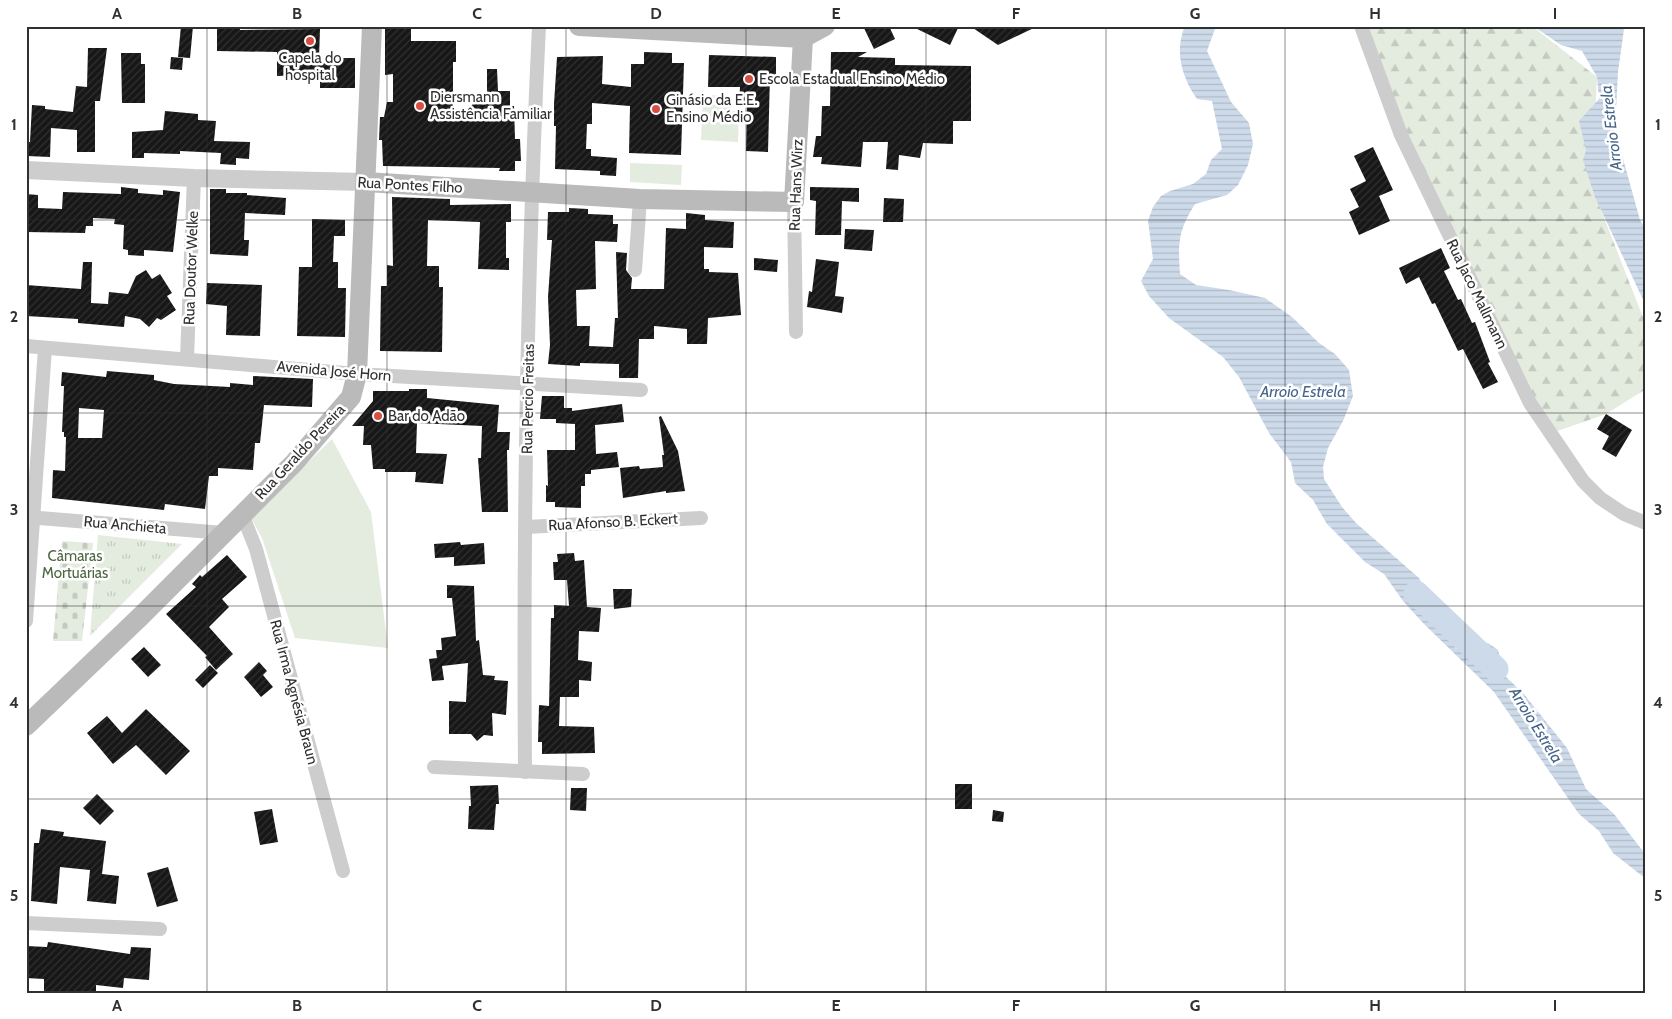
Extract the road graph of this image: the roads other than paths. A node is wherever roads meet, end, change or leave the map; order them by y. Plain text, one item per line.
1 (372, 26) edge
2 (539, 26) edge
3 (579, 26) edge
4 (826, 26) edge
5 (1361, 26) edge
6 (803, 38) junction
7 (26, 170) edge
8 (194, 178) junction
9 (366, 182) junction
10 (532, 191) junction
11 (640, 199) junction
12 (794, 202) junction
13 (635, 270) dead end
14 (796, 332) dead end
15 (26, 346) edge
16 (45, 348) junction
17 (187, 358) junction
18 (358, 374) junction
19 (527, 384) junction
20 (642, 390) dead end
21 (242, 514) junction
22 (30, 517) edge
23 (701, 518) dead end
24 (1646, 523) edge
25 (526, 527) junction
26 (224, 533) junction
27 (26, 621) edge
28 (26, 726) edge
29 (434, 768) dead end
30 (525, 772) junction
31 (583, 774) dead end
32 (342, 871) dead end
33 (26, 923) edge
34 (160, 929) dead end

1 - 9 main road, Rua Geraldo Pereira
2 - 10 street, Rua Percio Freitas
3 - 6 main road
4 - 6 main road
5 - 24 street, Rua Jaco Mallmann
6 - 12 main road, Rua Hans Wirz
7 - 8 street, Rua Pontes Filho
8 - 9 street, Rua Pontes Filho
8 - 17 street, Rua Doutor Welke
9 - 10 main road, Rua Pontes Filho
9 - 18 main road, Rua Geraldo Pereira
10 - 11 main road, Rua Pontes Filho
10 - 19 street, Rua Percio Freitas
11 - 12 main road, Rua Pontes Filho
11 - 13 street
12 - 14 street, Rua Hans Wirz
15 - 16 street, Avenida José Horn
16 - 17 street, Avenida José Horn
16 - 22 street
17 - 18 street, Avenida José Horn
18 - 19 street, Avenida José Horn
18 - 21 main road, Rua Geraldo Pereira
19 - 20 street, Avenida José Horn
19 - 25 street, Rua Percio Freitas
21 - 26 main road, Rua Geraldo Pereira
21 - 32 street, Rua Irma Agnésia Braun
22 - 26 street, Rua Anchieta
22 - 27 street
23 - 25 street, Rua Afonso B. Eckert
25 - 30 street, Rua Percio Freitas
26 - 28 main road, Rua Geraldo Pereira
29 - 30 street
30 - 31 street
33 - 34 street

